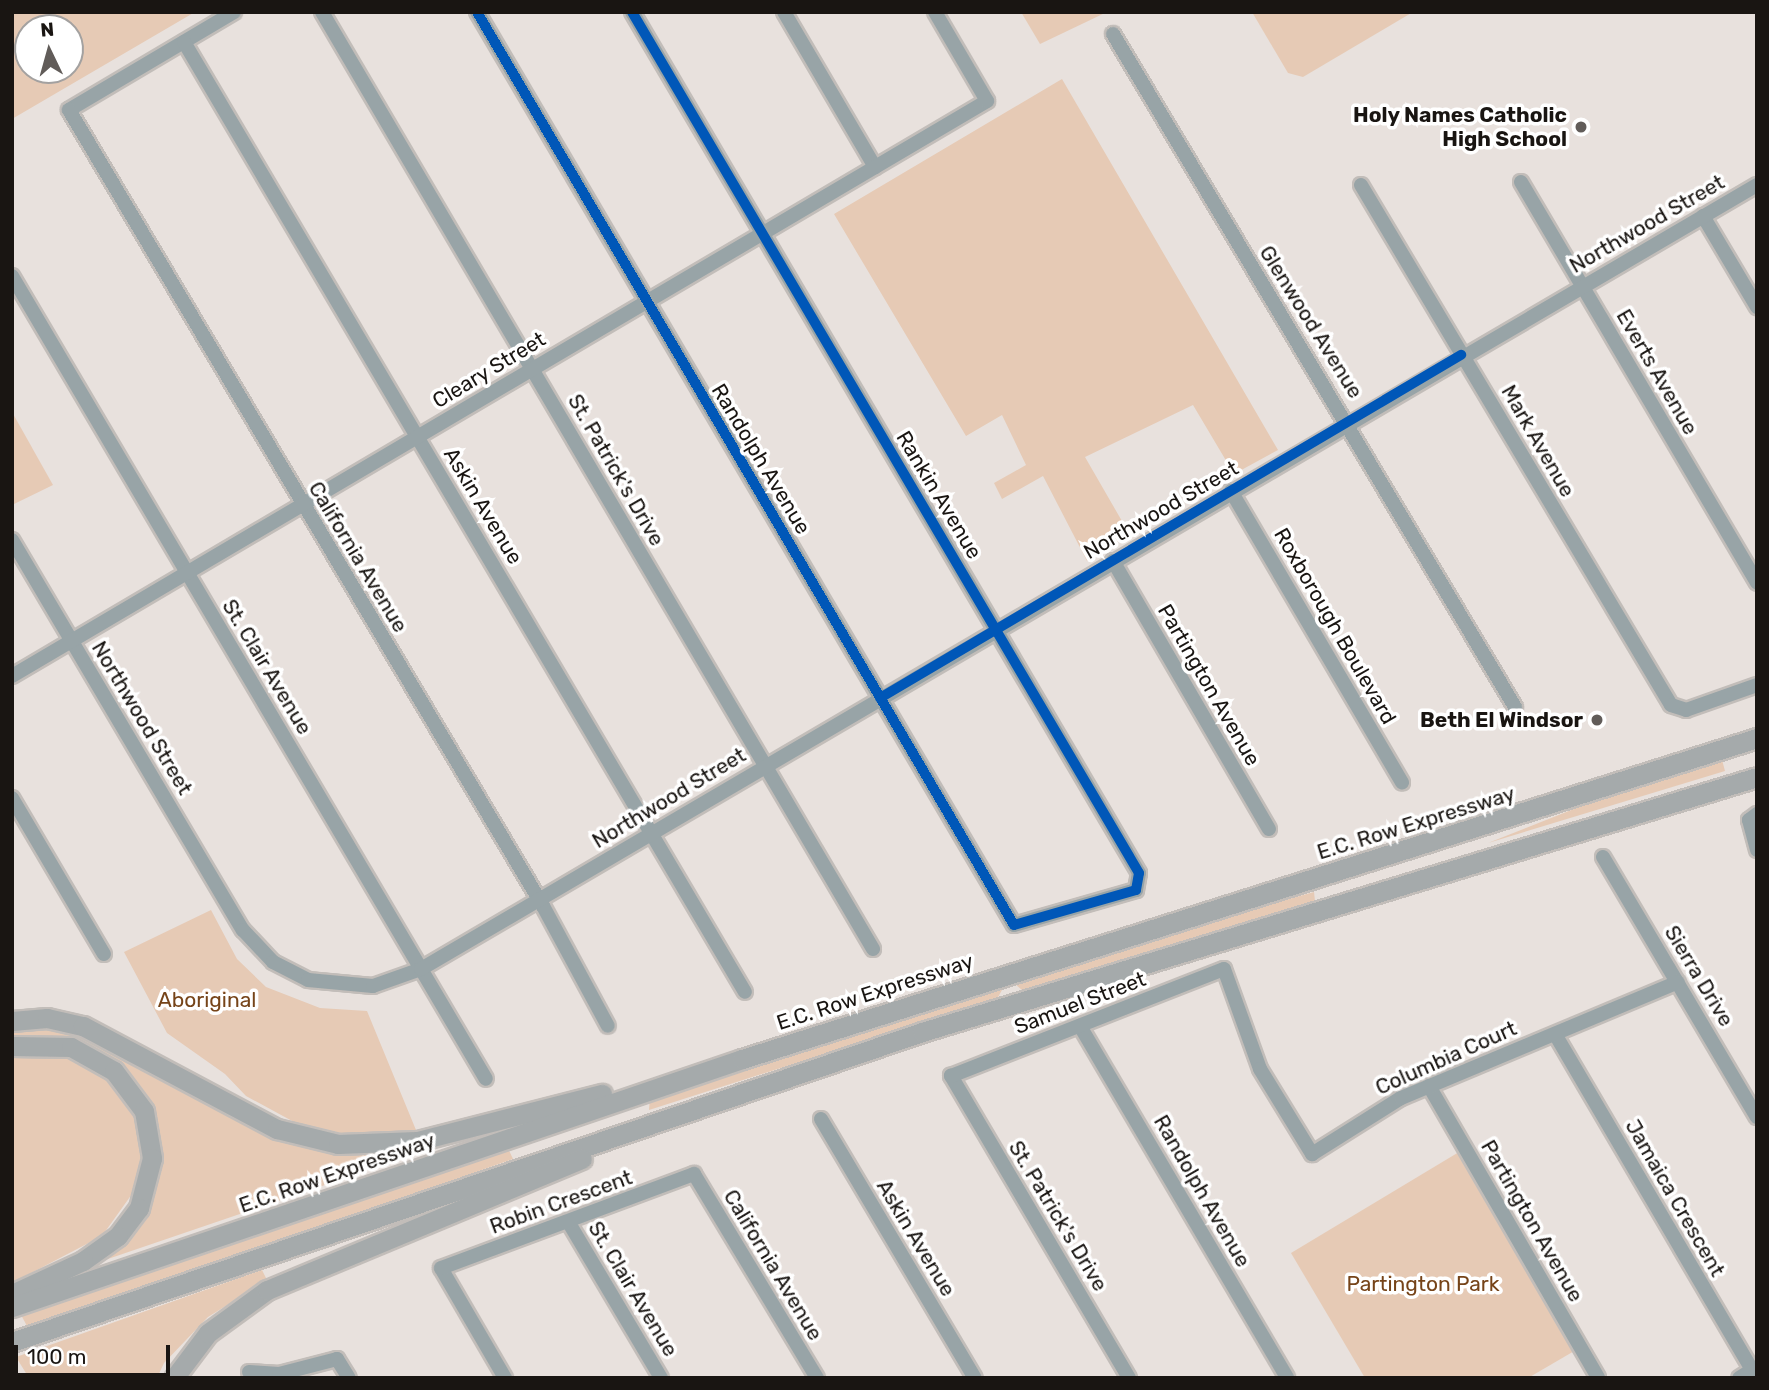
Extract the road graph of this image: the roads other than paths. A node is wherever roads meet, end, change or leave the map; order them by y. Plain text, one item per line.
1 (234, 12) edge
2 (322, 12) edge
3 (477, 12) edge
4 (632, 12) edge
5 (784, 12) edge
6 (935, 12) edge
7 (1113, 34) dead end
8 (184, 42) junction
9 (875, 167) junction
10 (1521, 182) dead end
11 (1362, 185) dead end
12 (1757, 185) edge
13 (1703, 216) junction
14 (762, 234) junction
15 (12, 275) edge
16 (1582, 286) junction
17 (645, 303) junction
18 (1757, 307) edge
19 (1461, 355) junction
20 (532, 369) junction
21 (1349, 422) junction
22 (417, 437) junction
23 (1231, 491) junction
24 (303, 505) junction
25 (12, 540) edge
26 (1112, 561) junction
27 (187, 573) junction
28 (1757, 583) edge
29 (996, 630) junction
30 (72, 641) junction
31 (12, 676) edge
32 (1757, 685) edge
33 (880, 698) junction
34 (1515, 706) dead end
35 (1757, 729) edge
36 (1757, 738) edge
37 (765, 765) junction
38 (1674, 767) junction
39 (1757, 777) edge
40 (1402, 782) dead end
41 (12, 798) edge
42 (1757, 814) edge
43 (1269, 830) dead end
44 (651, 833) junction
45 (1754, 845) edge
46 (1603, 857) dead end
47 (537, 900) junction
48 (1014, 925) joint
49 (873, 949) dead end
50 (104, 954) dead end
51 (421, 969) junction
52 (1224, 969) joint
53 (1678, 982) junction
54 (745, 992) dead end
55 (12, 1021) edge
56 (608, 1026) dead end
57 (1080, 1026) junction
58 (1555, 1034) junction
59 (12, 1046) edge
60 (742, 1059) junction
61 (951, 1076) joint
62 (486, 1079) dead end
63 (1429, 1086) junction
64 (712, 1101) junction
65 (1757, 1117) edge
66 (821, 1119) dead end
67 (694, 1174) joint
68 (569, 1223) junction
69 (12, 1294) edge
70 (12, 1307) edge
71 (18, 1340) edge
72 (249, 1372) dead end
73 (174, 1378) edge
74 (349, 1378) edge
75 (506, 1378) edge
76 (661, 1378) edge
77 (817, 1378) edge
78 (975, 1378) edge
79 (1129, 1378) edge
80 (1287, 1378) edge
81 (1598, 1378) edge
82 (1739, 1378) edge

1 - 8 street
2 - 20 street, St. Patrick's Drive
3 - 17 street, Randolph Avenue
4 - 14 street, Rankin Avenue
5 - 9 street
6 - 9 street, Cleary Street
7 - 21 street, Glenwood Avenue
8 - 22 street, Askin Avenue
8 - 24 street, California Avenue
9 - 14 street, Cleary Street
10 - 16 street, Everts Avenue
11 - 19 street, Mark Avenue
12 - 13 street, Northwood Street
13 - 16 street, Northwood Street
13 - 18 street
14 - 17 street, Cleary Street
14 - 29 street, Rankin Avenue
15 - 27 street, St. Clair Avenue
16 - 19 street, Northwood Street
16 - 28 street, Everts Avenue
17 - 20 street, Cleary Street
17 - 33 street, Randolph Avenue
19 - 21 street, Northwood Street
19 - 32 street, Mark Avenue
20 - 22 street, Cleary Street
20 - 37 street, St. Patrick's Drive
21 - 23 street, Northwood Street
21 - 34 street, Glenwood Avenue
22 - 24 street, Cleary Street
22 - 44 street, Askin Avenue
23 - 26 street, Northwood Street
23 - 40 street, Roxborough Boulevard
24 - 27 street, Cleary Street
24 - 47 street, California Avenue
25 - 30 street, Northwood Street
26 - 29 street, Northwood Street
26 - 43 street, Partington Avenue
27 - 30 street, Cleary Street
27 - 51 street, St. Clair Avenue
29 - 33 street, Northwood Street
29 - 48 street, Rankin Avenue
30 - 31 street, Cleary Street
30 - 51 street, Northwood Street
33 - 37 street, Northwood Street
33 - 48 street, Randolph Avenue
35 - 38 highway
36 - 38 highway, E.C. Row Expressway
37 - 44 street, Northwood Street
37 - 49 street, St. Patrick's Drive
38 - 60 highway, E.C. Row Expressway
39 - 64 highway
41 - 50 street
42 - 45 street
44 - 47 street, Northwood Street
44 - 54 street, Askin Avenue
46 - 53 street, Sierra Drive
47 - 51 street, Northwood Street
47 - 56 street, California Avenue
51 - 62 street, St. Clair Avenue
52 - 57 street, Samuel Street
52 - 63 street, Columbia Court
53 - 58 street, Columbia Court
53 - 65 street, Sierra Drive
55 - 60 highway
57 - 61 street, Samuel Street
57 - 80 street, Randolph Avenue
58 - 63 street, Columbia Court
58 - 82 street, Jamaica Crescent
59 - 69 highway
60 - 70 highway, E.C. Row Expressway
61 - 79 street, St. Patrick's Drive
63 - 81 street, Partington Avenue
64 - 71 highway
64 - 73 highway
66 - 78 street, Askin Avenue
67 - 68 street, Robin Crescent
67 - 77 street, California Avenue
68 - 75 street, Robin Crescent
68 - 76 street, St. Clair Avenue
72 - 74 street

